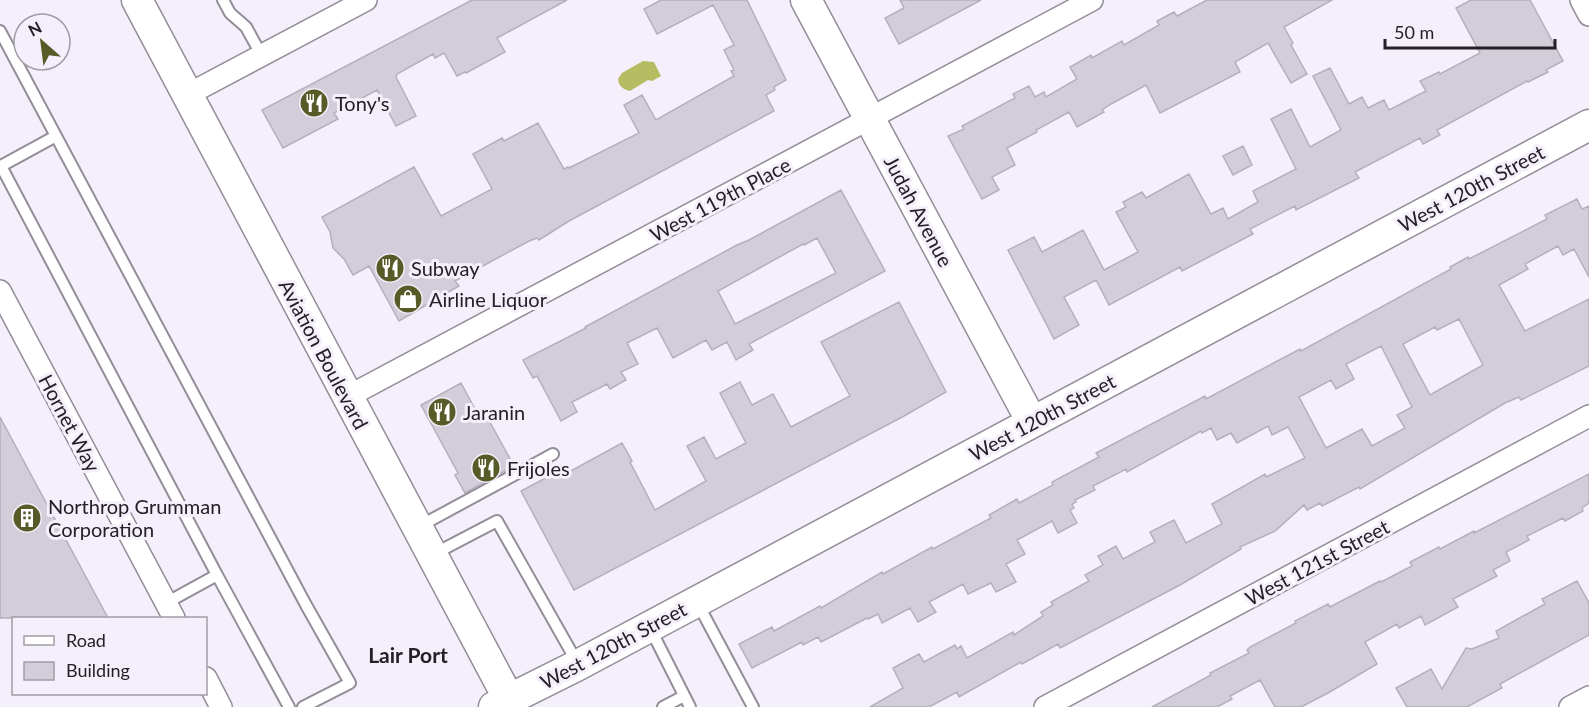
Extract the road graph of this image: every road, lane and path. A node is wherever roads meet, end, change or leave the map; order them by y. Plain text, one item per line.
1 (137, 0) edge
2 (223, 0) edge
3 (366, 0) edge
4 (806, 0) edge
5 (1092, 0) edge
6 (1581, 0) edge
7 (1589, 15) edge
8 (0, 31) edge
9 (262, 56) junction
10 (187, 94) junction
11 (870, 119) junction
12 (1589, 125) edge
13 (56, 136) junction
14 (0, 166) edge
15 (0, 291) edge
16 (347, 398) junction
17 (1589, 416) edge
18 (1032, 422) junction
19 (552, 454) dead end
20 (418, 528) junction
21 (432, 555) junction
22 (218, 575) junction
23 (696, 601) junction
24 (170, 611) edge
25 (649, 626) junction
26 (578, 665) junction
27 (207, 680) edge
28 (684, 696) junction
29 (1589, 697) edge
30 (506, 705) edge
31 (221, 707) edge
32 (289, 707) edge
33 (303, 707) edge
34 (663, 707) edge
35 (690, 707) edge
36 (753, 707) edge
37 (1045, 707) edge
38 (1570, 707) edge

1 - 10 main road, Aviation Boulevard
2 - 9 lane
3 - 9 street
4 - 11 main road, Judah Avenue
5 - 11 street, West 119th Place
6 - 7 street
8 - 13 lane
9 - 10 street
10 - 16 main road, Aviation Boulevard
11 - 16 street, West 119th Place
11 - 18 main road, Judah Avenue
12 - 18 main road, West 120th Street
13 - 14 lane
13 - 33 lane
14 - 22 lane
15 - 24 street, Hornet Way
16 - 20 main road, Aviation Boulevard
17 - 37 street, West 121st Street
18 - 23 main road, West 120th Street
19 - 20 lane
20 - 21 main road, Aviation Boulevard
21 - 26 lane
21 - 30 main road, Aviation Boulevard
22 - 24 lane
22 - 32 lane
23 - 25 main road, West 120th Street
23 - 36 lane
25 - 26 main road, West 120th Street
25 - 28 lane
26 - 30 main road, West 120th Street
27 - 31 street
28 - 34 lane
28 - 35 lane
29 - 38 street

